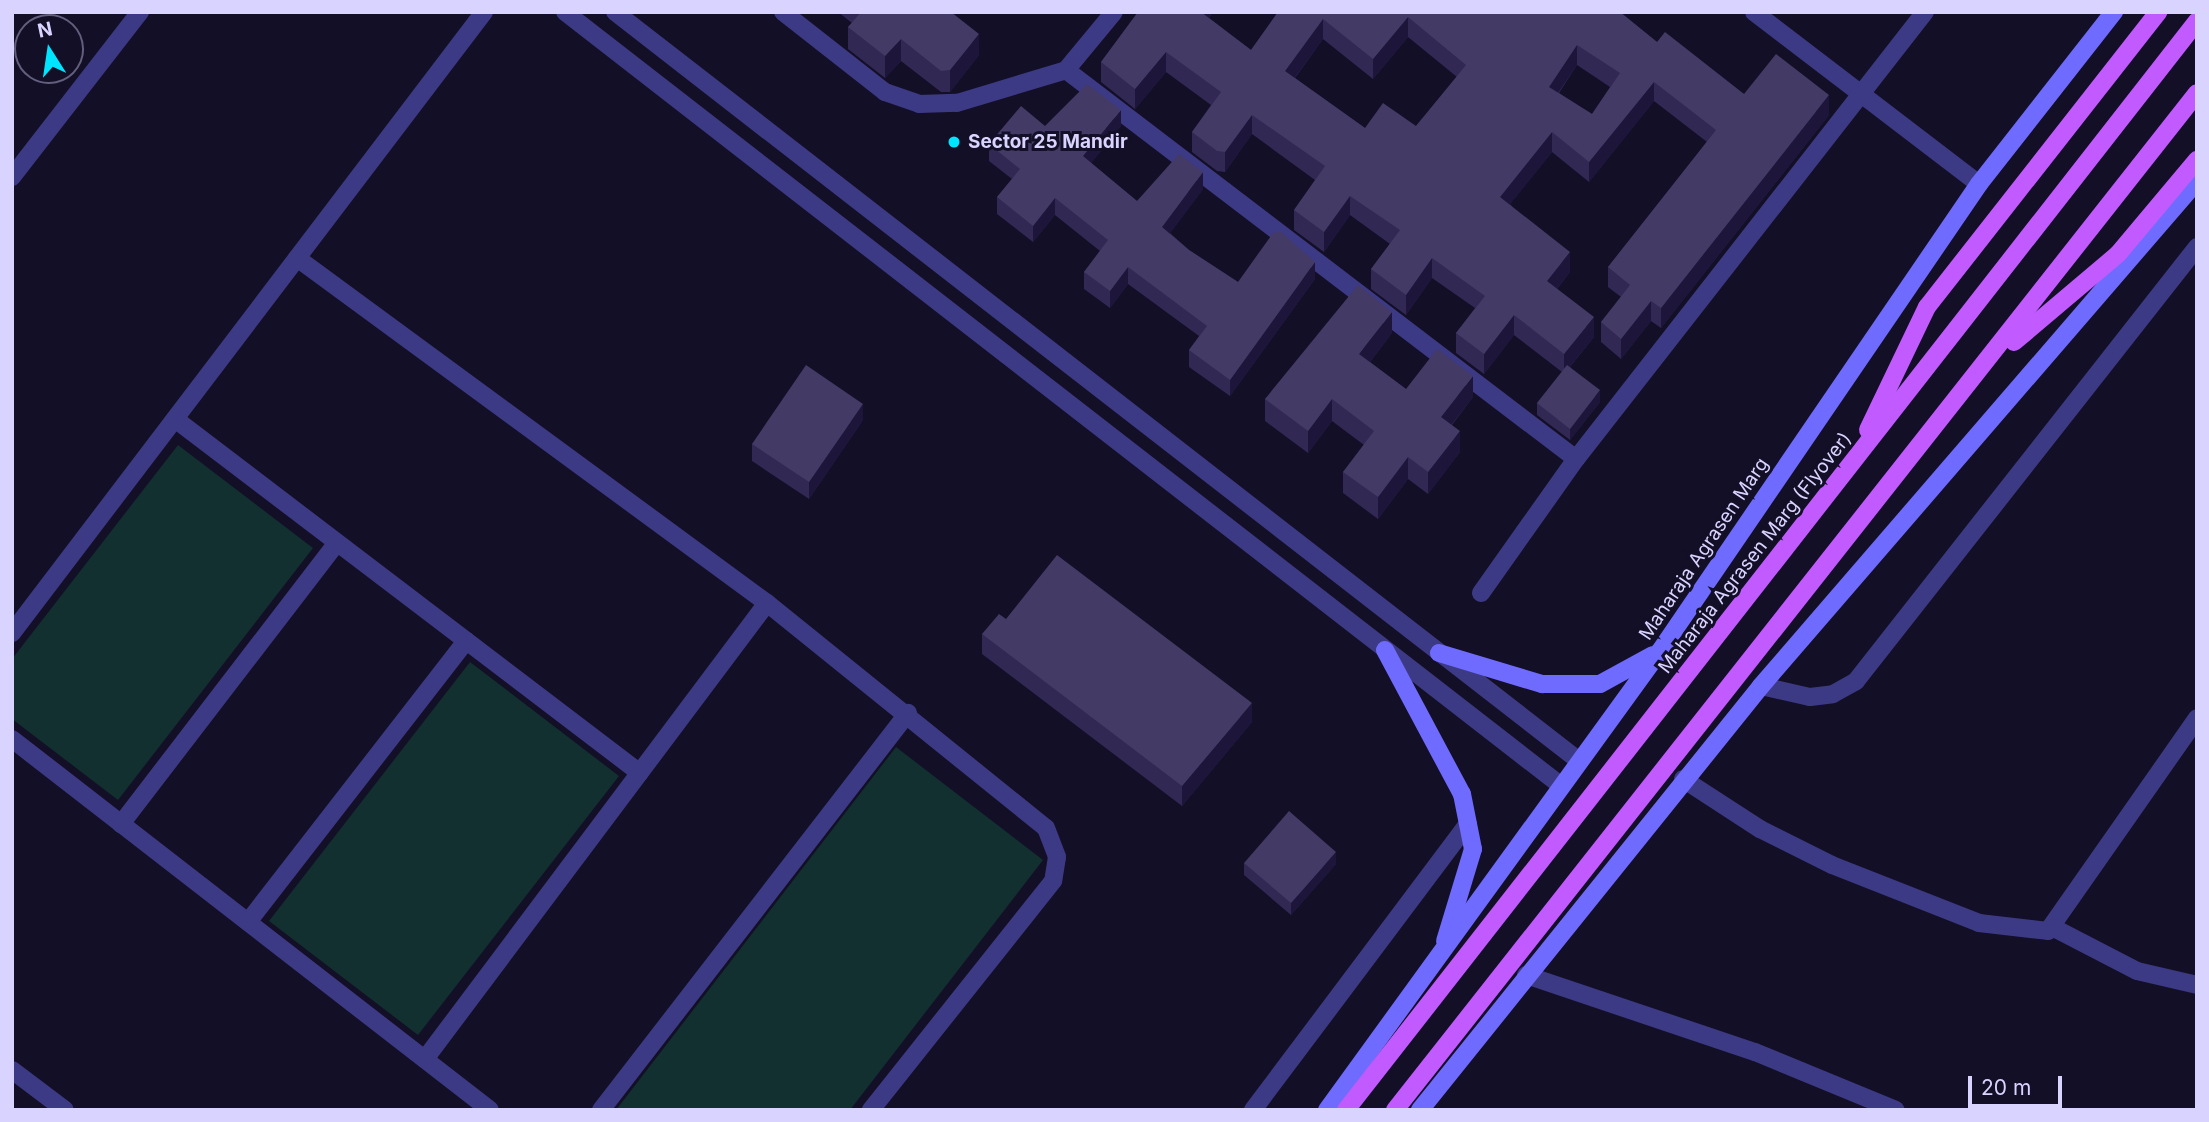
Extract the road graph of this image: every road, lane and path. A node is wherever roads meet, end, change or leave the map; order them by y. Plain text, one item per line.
1 (140, 12) edge
2 (484, 12) edge
3 (565, 12) edge
4 (615, 12) edge
5 (783, 12) edge
6 (1114, 12) edge
7 (1754, 12) edge
8 (1924, 12) edge
9 (2114, 12) edge
10 (2158, 12) edge
11 (2197, 21) edge
12 (1066, 70) junction
13 (2197, 93) edge
14 (1861, 94) junction
15 (2197, 160) edge
16 (12, 177) edge
17 (2197, 181) edge
18 (1979, 184) junction
19 (2197, 247) edge
20 (297, 258) junction
21 (1987, 365) junction
22 (175, 419) junction
23 (1576, 459) junction
24 (1853, 462) junction
25 (337, 543) junction
26 (1481, 593) dead end
27 (767, 603) junction
28 (12, 633) edge
29 (466, 641) junction
30 (1385, 650) junction
31 (1660, 651) junction
32 (1439, 653) junction
33 (1760, 686) junction
34 (908, 713) junction
35 (2197, 718) edge
36 (12, 740) edge
37 (1578, 760) junction
38 (639, 773) junction
39 (1683, 779) junction
40 (1560, 785) junction
41 (121, 824) junction
42 (1468, 824) junction
43 (248, 922) junction
44 (2054, 928) junction
45 (1440, 957) junction
46 (1526, 975) junction
47 (2197, 985) edge
48 (425, 1059) junction
49 (12, 1070) edge
50 (65, 1110) edge
51 (490, 1110) edge
52 (601, 1110) edge
53 (870, 1110) edge
54 (1253, 1110) edge
55 (1327, 1110) edge
56 (1346, 1110) edge
57 (1395, 1110) edge
58 (1420, 1110) edge
59 (1896, 1110) edge

1 - 16 street
2 - 20 street
3 - 30 street
4 - 32 street
5 - 12 street
6 - 12 street
7 - 14 street
8 - 14 street
9 - 18 main road, Maharaja Agrasen Marg
10 - 24 main road
11 - 24 main road, Maharaja Agrasen Marg (Flyover)
12 - 23 street
13 - 21 main road
14 - 18 street
14 - 23 street
15 - 21 main road
17 - 33 main road
18 - 31 main road, Maharaja Agrasen Marg
19 - 33 street
20 - 22 street
20 - 27 street
21 - 57 main road
22 - 25 street
22 - 28 street
23 - 26 street
24 - 56 main road, Maharaja Agrasen Marg (Flyover)
25 - 29 street
25 - 41 street
27 - 34 street
27 - 38 street
29 - 38 street
29 - 43 street
30 - 40 street
30 - 42 main road
31 - 32 main road
31 - 37 main road, Maharaja Agrasen Marg
32 - 37 street
33 - 39 main road
34 - 52 street
34 - 53 street
35 - 44 street
36 - 41 street
37 - 40 main road, Maharaja Agrasen Marg
38 - 48 street
39 - 44 street
39 - 46 main road
40 - 45 main road, Maharaja Agrasen Marg
41 - 43 street
42 - 45 main road
42 - 54 street
43 - 48 street
44 - 47 street
45 - 55 main road, Maharaja Agrasen Marg
46 - 58 main road
46 - 59 street
48 - 51 street
49 - 50 street

